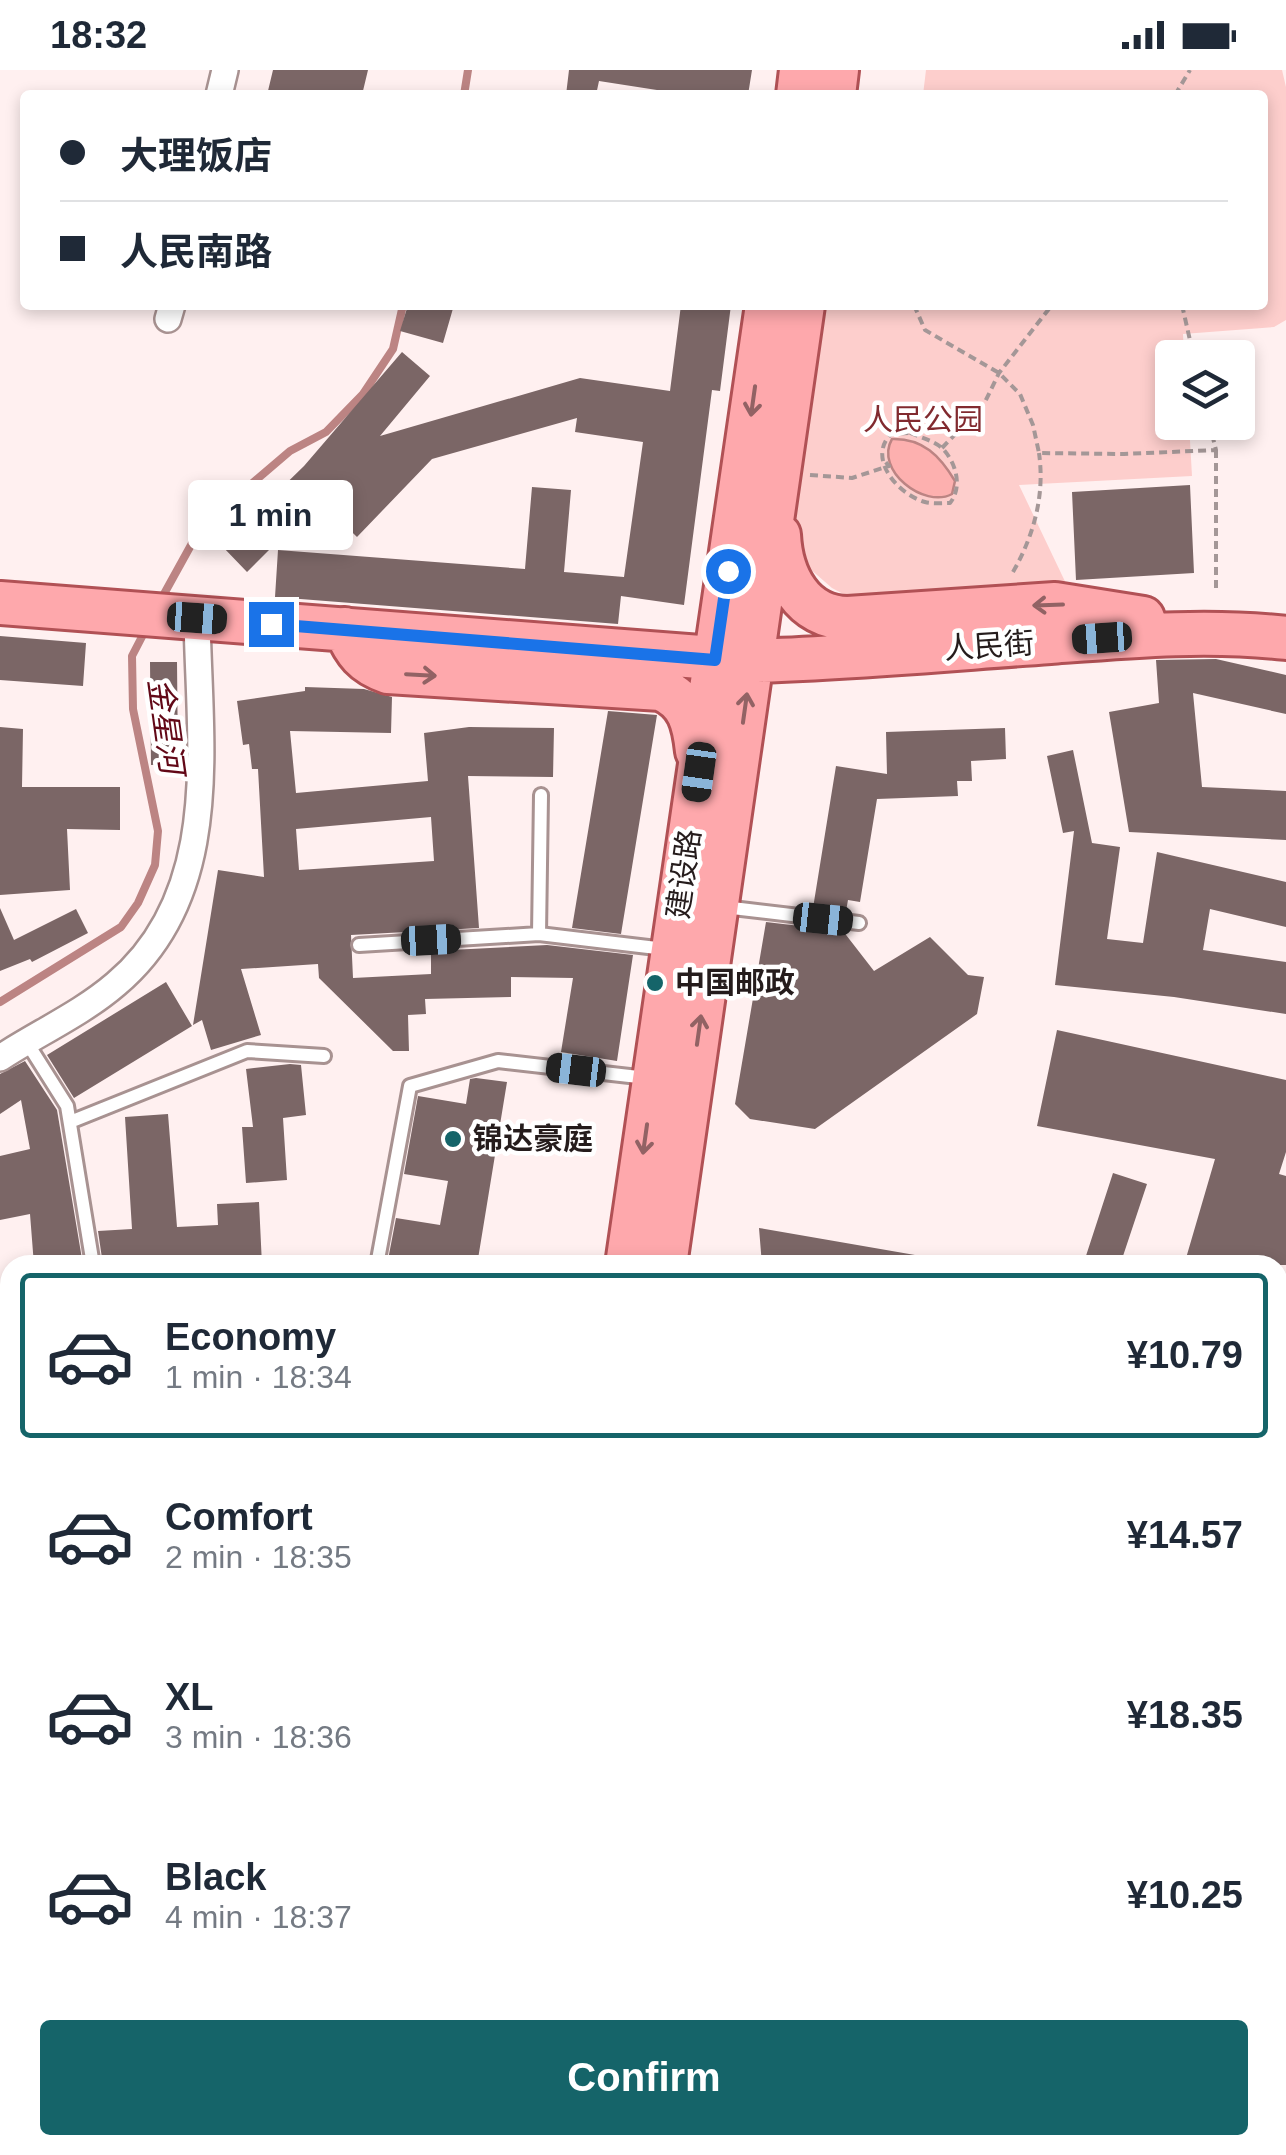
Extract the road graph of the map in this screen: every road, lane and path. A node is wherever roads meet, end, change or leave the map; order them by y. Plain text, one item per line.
1 (767, 310) edge
2 (803, 310) edge
3 (916, 310) edge
4 (1048, 310) edge
5 (1183, 310) edge
6 (1190, 340) edge
7 (998, 374) junction
8 (1214, 440) edge
9 (942, 448) junction
10 (1216, 450) junction
11 (1039, 452) junction
12 (886, 467) junction
13 (778, 481) junction
14 (1011, 578) dead end
15 (1216, 588) dead end
16 (0, 603) edge
17 (167, 616) junction
18 (345, 630) junction
19 (1267, 636) edge
20 (734, 660) junction
21 (699, 772) junction
22 (541, 795) dead end
23 (717, 906) junction
24 (859, 923) dead end
25 (540, 934) junction
26 (359, 945) dead end
27 (673, 950) junction
28 (26, 1041) junction
29 (324, 1056) dead end
30 (0, 1058) edge
31 (654, 1079) junction
32 (70, 1122) junction
33 (91, 1255) edge
34 (379, 1255) edge
35 (628, 1255) edge
36 (666, 1255) edge

1 -> 20 main road, 建设路
2 - 13 main road, 建设路
3 - 7 path
4 - 7 path
5 - 6 path
7 - 9 path
7 - 11 path
8 - 10 path
9 - 12 path
9 - 12 path
10 - 11 path
10 - 15 path
11 - 14 path
12 - 13 path
19 -> 13 main road
13 - 20 main road, 建设路
16 - 17 main road, 人民街
17 - 18 main road, 人民街
17 - 28 street
18 - 20 main road, 人民街
18 -> 21 main road
19 - 20 main road, 人民街
20 - 21 main road, 建设路
23 -> 20 main road, 建设路
21 - 27 main road, 建设路
22 - 25 lane
23 - 24 lane
36 -> 23 main road, 建设路
25 - 26 lane
25 - 27 lane
27 - 31 main road, 建设路
28 - 30 street
28 - 32 lane
29 - 32 lane
31 - 34 lane
31 -> 35 main road, 建设路
32 - 33 lane

